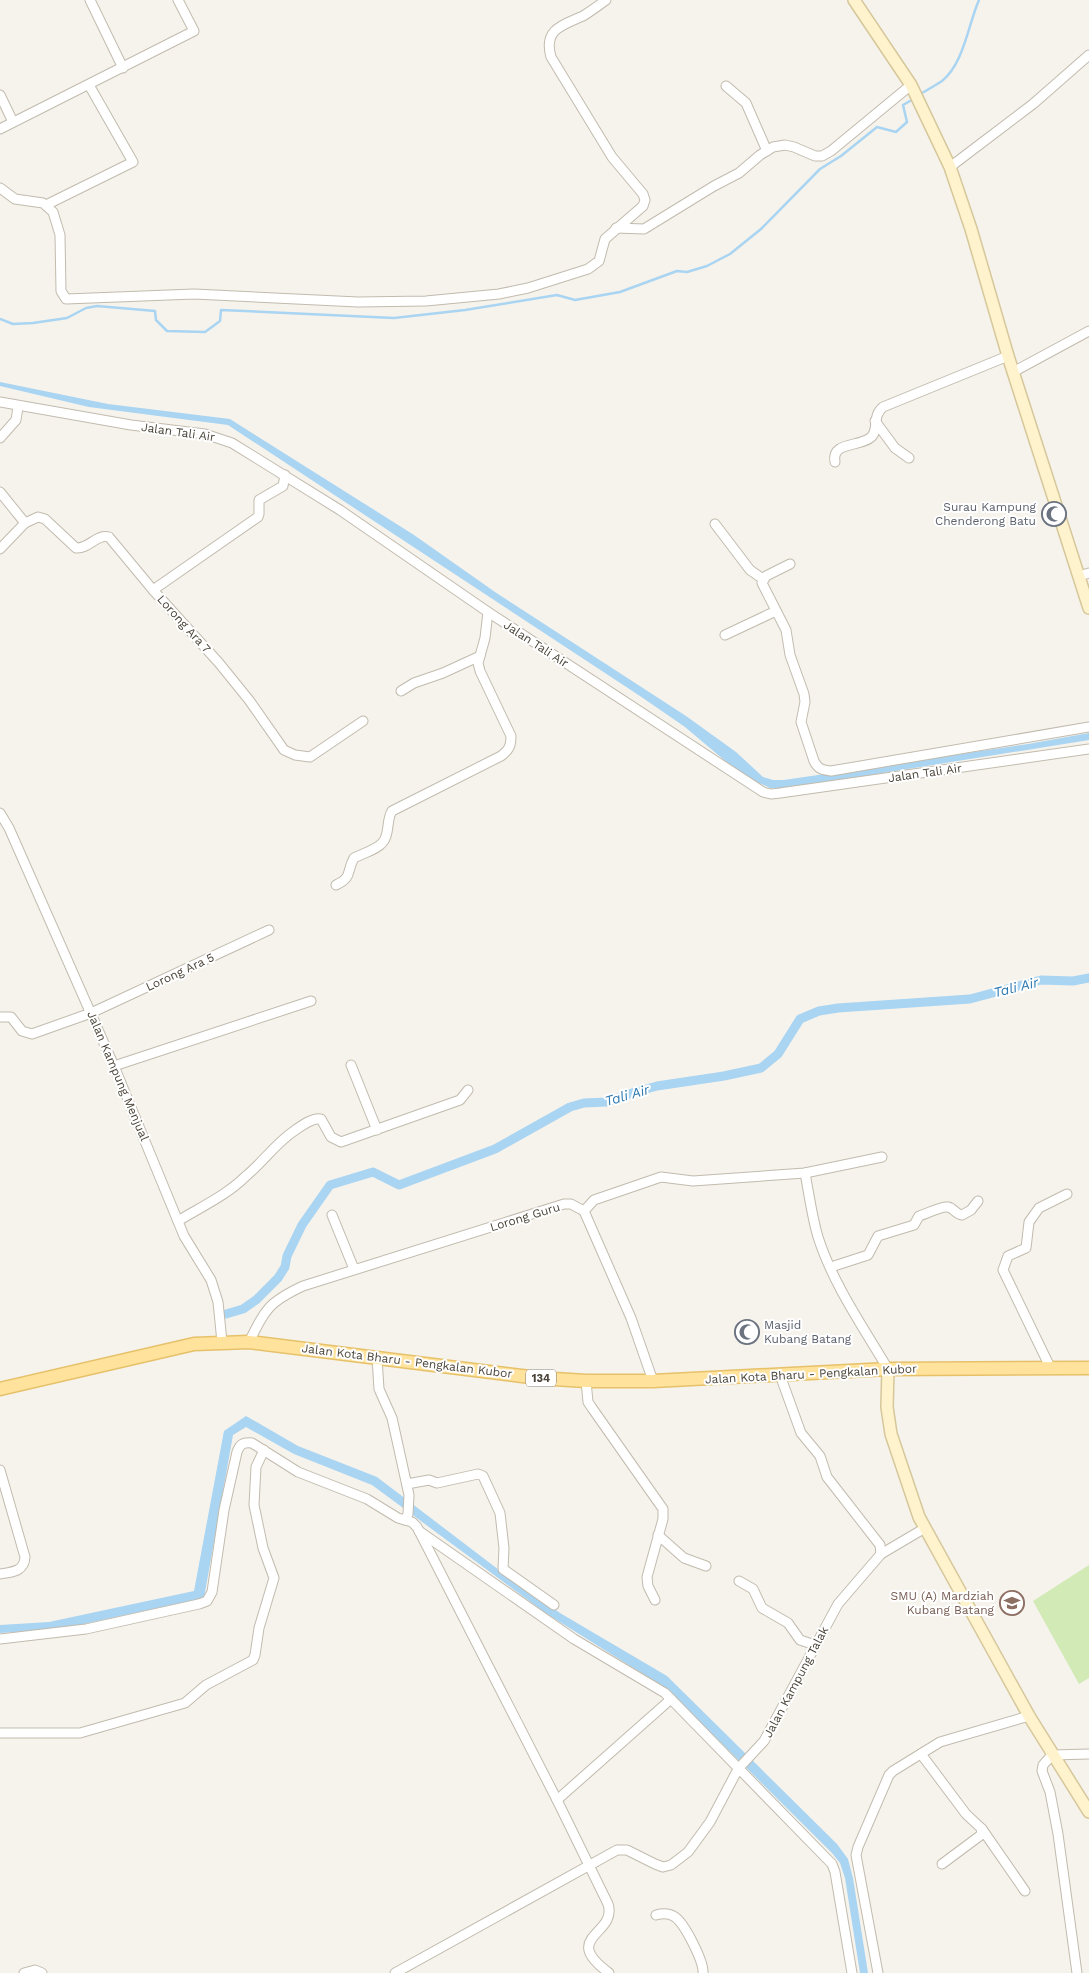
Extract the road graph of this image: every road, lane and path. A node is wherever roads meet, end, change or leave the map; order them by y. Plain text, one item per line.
1 (90, 0) edge
2 (178, 0) edge
3 (606, 0) edge
4 (854, 0) edge
5 (1089, 55) edge
6 (123, 68) junction
7 (89, 85) junction
8 (726, 86) dead end
9 (911, 86) junction
10 (0, 95) edge
11 (13, 122) junction
12 (0, 129) edge
13 (767, 151) junction
14 (950, 167) junction
15 (0, 188) edge
16 (46, 206) junction
17 (616, 228) junction
18 (1089, 331) edge
19 (1008, 356) junction
20 (1013, 372) junction
21 (0, 402) edge
22 (18, 407) junction
23 (875, 421) junction
24 (0, 438) edge
25 (909, 458) dead end
26 (835, 462) dead end
27 (284, 475) junction
28 (0, 492) edge
29 (25, 523) junction
30 (715, 524) dead end
31 (0, 549) edge
32 (790, 564) dead end
33 (1084, 575) edge
34 (763, 579) junction
35 (153, 590) junction
36 (1089, 608) edge
37 (776, 611) junction
38 (488, 612) junction
39 (725, 635) dead end
40 (480, 656) junction
41 (402, 691) dead end
42 (363, 721) dead end
43 (1089, 727) edge
44 (1089, 749) edge
45 (0, 814) edge
46 (336, 885) dead end
47 (269, 930) dead end
48 (311, 1001) dead end
49 (91, 1013) junction
50 (0, 1017) edge
51 (351, 1065) dead end
52 (114, 1066) junction
53 (468, 1090) dead end
54 (377, 1130) junction
55 (882, 1157) dead end
56 (805, 1173) junction
57 (1067, 1194) dead end
58 (978, 1201) dead end
59 (584, 1211) junction
60 (332, 1215) dead end
61 (178, 1220) junction
62 (831, 1267) junction
63 (354, 1269) junction
64 (222, 1342) junction
65 (249, 1342) junction
66 (377, 1358) junction
67 (1050, 1367) junction
68 (1089, 1368) edge
69 (888, 1369) junction
70 (780, 1375) junction
71 (586, 1381) junction
72 (653, 1382) junction
73 (0, 1389) edge
74 (264, 1450) junction
75 (0, 1470) edge
76 (407, 1484) junction
77 (406, 1517) junction
78 (925, 1528) junction
79 (418, 1529) junction
80 (658, 1534) junction
81 (881, 1554) junction
82 (706, 1566) dead end
83 (0, 1574) edge
84 (739, 1581) dead end
85 (655, 1600) dead end
86 (554, 1605) dead end
87 (0, 1639) edge
88 (815, 1645) junction
89 (671, 1699) junction
90 (1029, 1716) junction
91 (0, 1733) edge
92 (921, 1754) junction
93 (1089, 1754) edge
94 (1052, 1755) junction
95 (740, 1767) junction
96 (558, 1800) junction
97 (1089, 1812) edge
98 (982, 1829) junction
99 (942, 1864) dead end
100 (588, 1865) junction
101 (1026, 1892) dead end
102 (656, 1915) dead end
103 (24, 1973) edge
104 (42, 1973) edge
105 (395, 1973) edge
106 (609, 1973) edge
107 (703, 1973) edge
108 (852, 1973) edge
109 (878, 1973) edge
110 (1077, 1973) edge

1 - 6 street
2 - 6 street
3 - 17 street
4 - 9 street
5 - 14 street
6 - 7 street
7 - 11 street
7 - 16 street
8 - 13 street
9 - 13 street
9 - 14 street
10 - 11 street
11 - 12 street
13 - 17 street
14 - 19 street
15 - 16 street
16 - 17 street
18 - 20 street
19 - 20 street
19 - 23 street
20 - 33 street
21 - 22 street, Jalan Tali Air
22 - 24 street
22 - 27 street, Jalan Tali Air
23 - 25 street
23 - 26 street
27 - 35 street
27 - 38 street, Jalan Tali Air
28 - 29 street
29 - 31 street
29 - 35 street, Lorong Ara 7
30 - 34 street
32 - 34 street
33 - 36 street
34 - 37 street
35 - 42 street, Lorong Ara 7
37 - 39 street
37 - 43 street
38 - 40 street
38 - 44 street, Jalan Tali Air
40 - 41 street
40 - 46 street
45 - 49 street, Jalan Kampung Menjual
47 - 49 street, Lorong Ara 5
48 - 52 street
49 - 50 street, Lorong Ara 5
49 - 52 street, Jalan Kampung Menjual
51 - 54 street
52 - 61 street, Jalan Kampung Menjual
53 - 54 street
54 - 61 street
55 - 56 street
56 - 59 street
56 - 62 street
57 - 67 street
58 - 62 street
59 - 63 street, Lorong Guru
59 - 72 street
60 - 63 street
61 - 64 street, Jalan Kampung Menjual
62 - 69 street
63 - 65 street, Lorong Guru
64 - 65 main road, Jalan Kota Bharu - Pengkalan Kubor / 134
64 - 73 main road, Jalan Kota Bharu - Pengkalan Kubor / 134
65 - 66 main road, Jalan Kota Bharu - Pengkalan Kubor / 134
66 - 71 main road, Jalan Kota Bharu - Pengkalan Kubor / 134
66 - 76 street
67 - 68 main road, Jalan Kota Bharu - Pengkalan Kubor / 134
67 - 69 main road, Jalan Kota Bharu - Pengkalan Kubor / 134
69 - 70 main road, Jalan Kota Bharu - Pengkalan Kubor / 134
69 - 78 street
70 - 72 main road, Jalan Kota Bharu - Pengkalan Kubor / 134
70 - 81 street
71 - 72 main road, Jalan Kota Bharu - Pengkalan Kubor / 134
71 - 80 street
74 - 77 street
74 - 87 street
74 - 91 street
75 - 83 street
76 - 77 street
76 - 86 street
77 - 79 street
78 - 81 street, Jalan Kampung Talak
78 - 90 street
79 - 89 street
79 - 96 street
80 - 82 street
80 - 85 street
81 - 88 street, Jalan Kampung Talak
84 - 88 street
88 - 95 street, Jalan Kampung Talak
89 - 95 street
89 - 96 street
90 - 92 street
90 - 94 street
92 - 98 street
92 - 109 street
93 - 94 street
94 - 97 street
94 - 110 street
95 - 100 street, Jalan Kampung Talak
95 - 108 street
96 - 100 street
98 - 99 street
98 - 101 street
100 - 105 street, Jalan Kampung Talak
100 - 106 street
102 - 107 street
103 - 104 street

